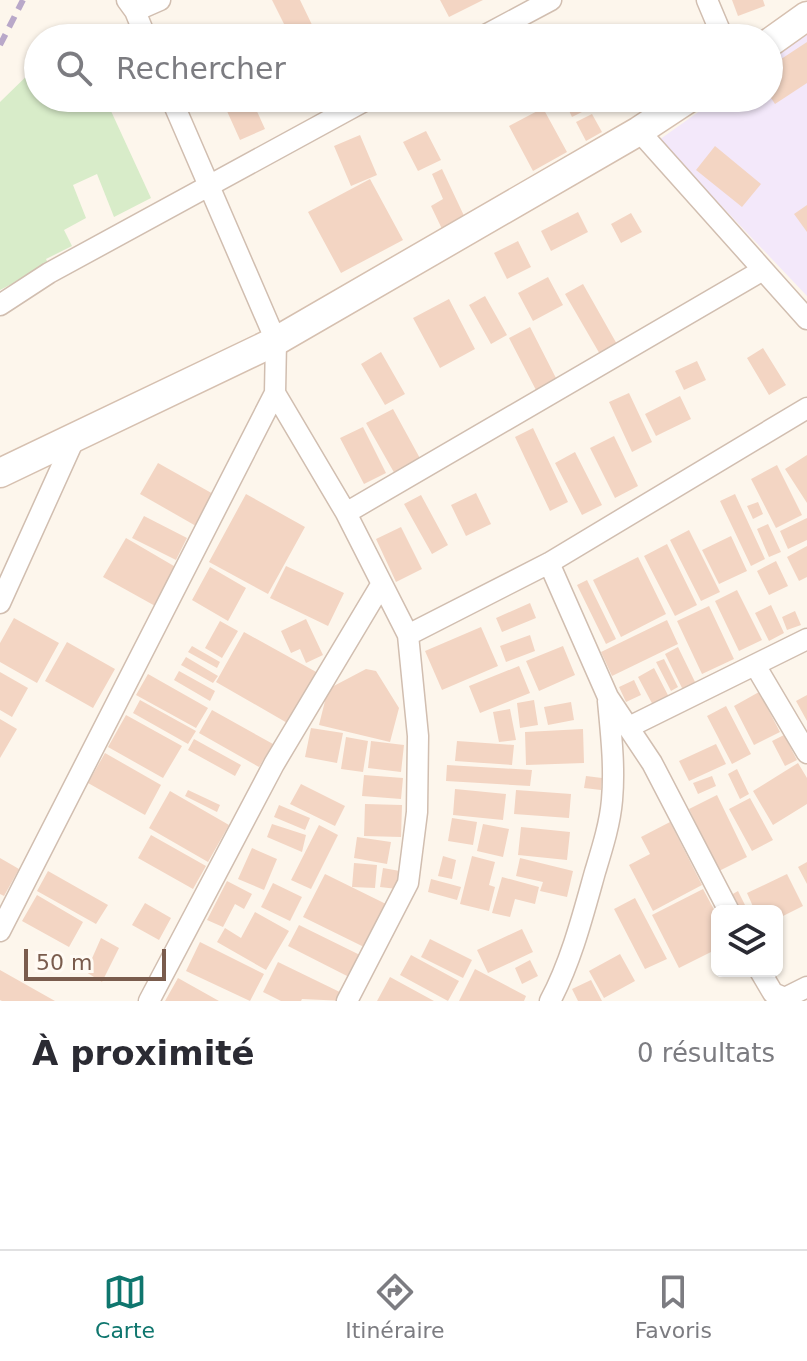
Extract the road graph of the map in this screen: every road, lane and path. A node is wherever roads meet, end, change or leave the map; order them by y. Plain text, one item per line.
1 (160, 0) edge
2 (551, 0) edge
3 (707, 0) edge
4 (131, 6) edge
5 (807, 16) edge
6 (506, 24) edge
7 (717, 24) edge
8 (783, 33) edge
9 (177, 112) edge
10 (344, 112) edge
11 (668, 112) edge
12 (639, 131) junction
13 (208, 186) junction
14 (763, 270) junction
15 (0, 305) edge
16 (807, 319) edge
17 (276, 341) junction
18 (275, 393) junction
19 (807, 408) edge
20 (76, 435) junction
21 (0, 473) edge
22 (346, 513) junction
23 (549, 563) junction
24 (381, 585) junction
25 (0, 603) edge
26 (408, 635) junction
27 (807, 639) edge
28 (755, 665) junction
29 (608, 697) junction
30 (629, 727) junction
31 (807, 753) edge
32 (726, 905) edge
33 (0, 931) edge
34 (764, 977) edge
35 (807, 987) edge
36 (149, 1001) edge
37 (347, 1001) edge
38 (550, 1001) edge

1 - 4 street
2 - 6 street
3 - 7 street
5 - 8 main road
9 - 13 street
10 - 13 street
11 - 12 main road
12 - 14 street
12 - 17 main road
13 - 15 street
13 - 17 street
14 - 16 street
14 - 22 street
17 - 18 street
17 - 20 main road
18 - 22 street
18 - 33 street
19 - 23 street
20 - 21 main road
20 - 25 street
22 - 24 street
23 - 26 street
23 - 29 street
24 - 26 street
24 - 36 street
26 - 37 street
27 - 28 street
28 - 30 street
28 - 31 street
29 - 30 street
29 - 38 street
30 - 32 street
34 - 35 street

